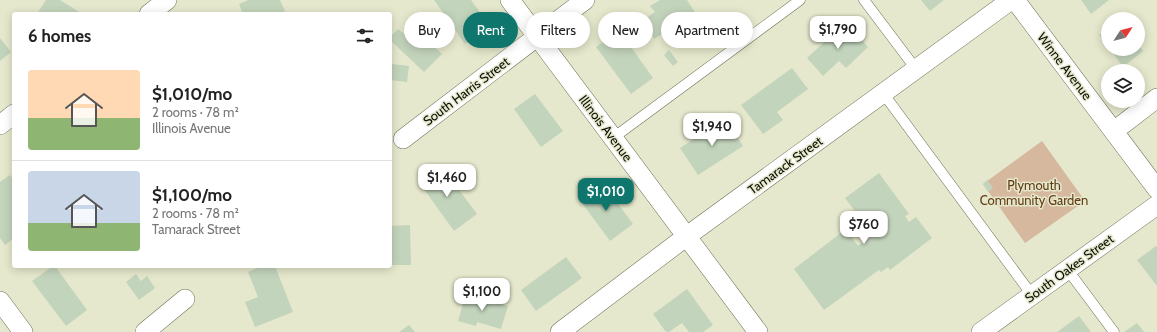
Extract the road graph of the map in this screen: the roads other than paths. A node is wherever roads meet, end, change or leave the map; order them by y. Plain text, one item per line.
1 (167, 0) edge
2 (510, 0) edge
3 (586, 0) edge
4 (800, 0) edge
5 (864, 0) edge
6 (1011, 0) edge
7 (1016, 0) edge
8 (152, 12) edge
9 (570, 12) edge
10 (526, 21) edge
11 (526, 44) edge
12 (546, 48) edge
13 (916, 69) junction
14 (883, 93) junction
15 (1157, 98) edge
16 (12, 116) edge
17 (0, 125) edge
18 (1114, 131) junction
19 (614, 138) junction
20 (403, 139) dead end
21 (1157, 190) edge
22 (1157, 205) edge
23 (687, 236) junction
24 (1067, 269) junction
25 (1032, 295) junction
26 (185, 298) dead end
27 (0, 301) edge
28 (23, 332) edge
29 (145, 332) edge
30 (560, 332) edge
31 (758, 332) edge
32 (981, 332) edge
33 (1114, 332) edge

1 - 8 street
2 - 10 street, Illinois Avenue
3 - 9 street, South Harris Street
4 - 19 lane
5 - 13 lane
6 - 13 street, Tamarack Street
7 - 18 street, Winne Avenue
11 - 20 street, South Harris Street
12 - 19 street, Illinois Avenue
13 - 14 street, Tamarack Street
14 - 23 street, Tamarack Street
14 - 25 lane
15 - 18 street
16 - 17 street
18 - 21 street, Winne Avenue
19 - 23 street, Illinois Avenue
22 - 24 street, South Oakes Street
23 - 30 street, Tamarack Street
23 - 31 street, Illinois Avenue
24 - 25 street, South Oakes Street
24 - 33 lane
25 - 32 street, South Oakes Street
26 - 29 street
27 - 28 street

